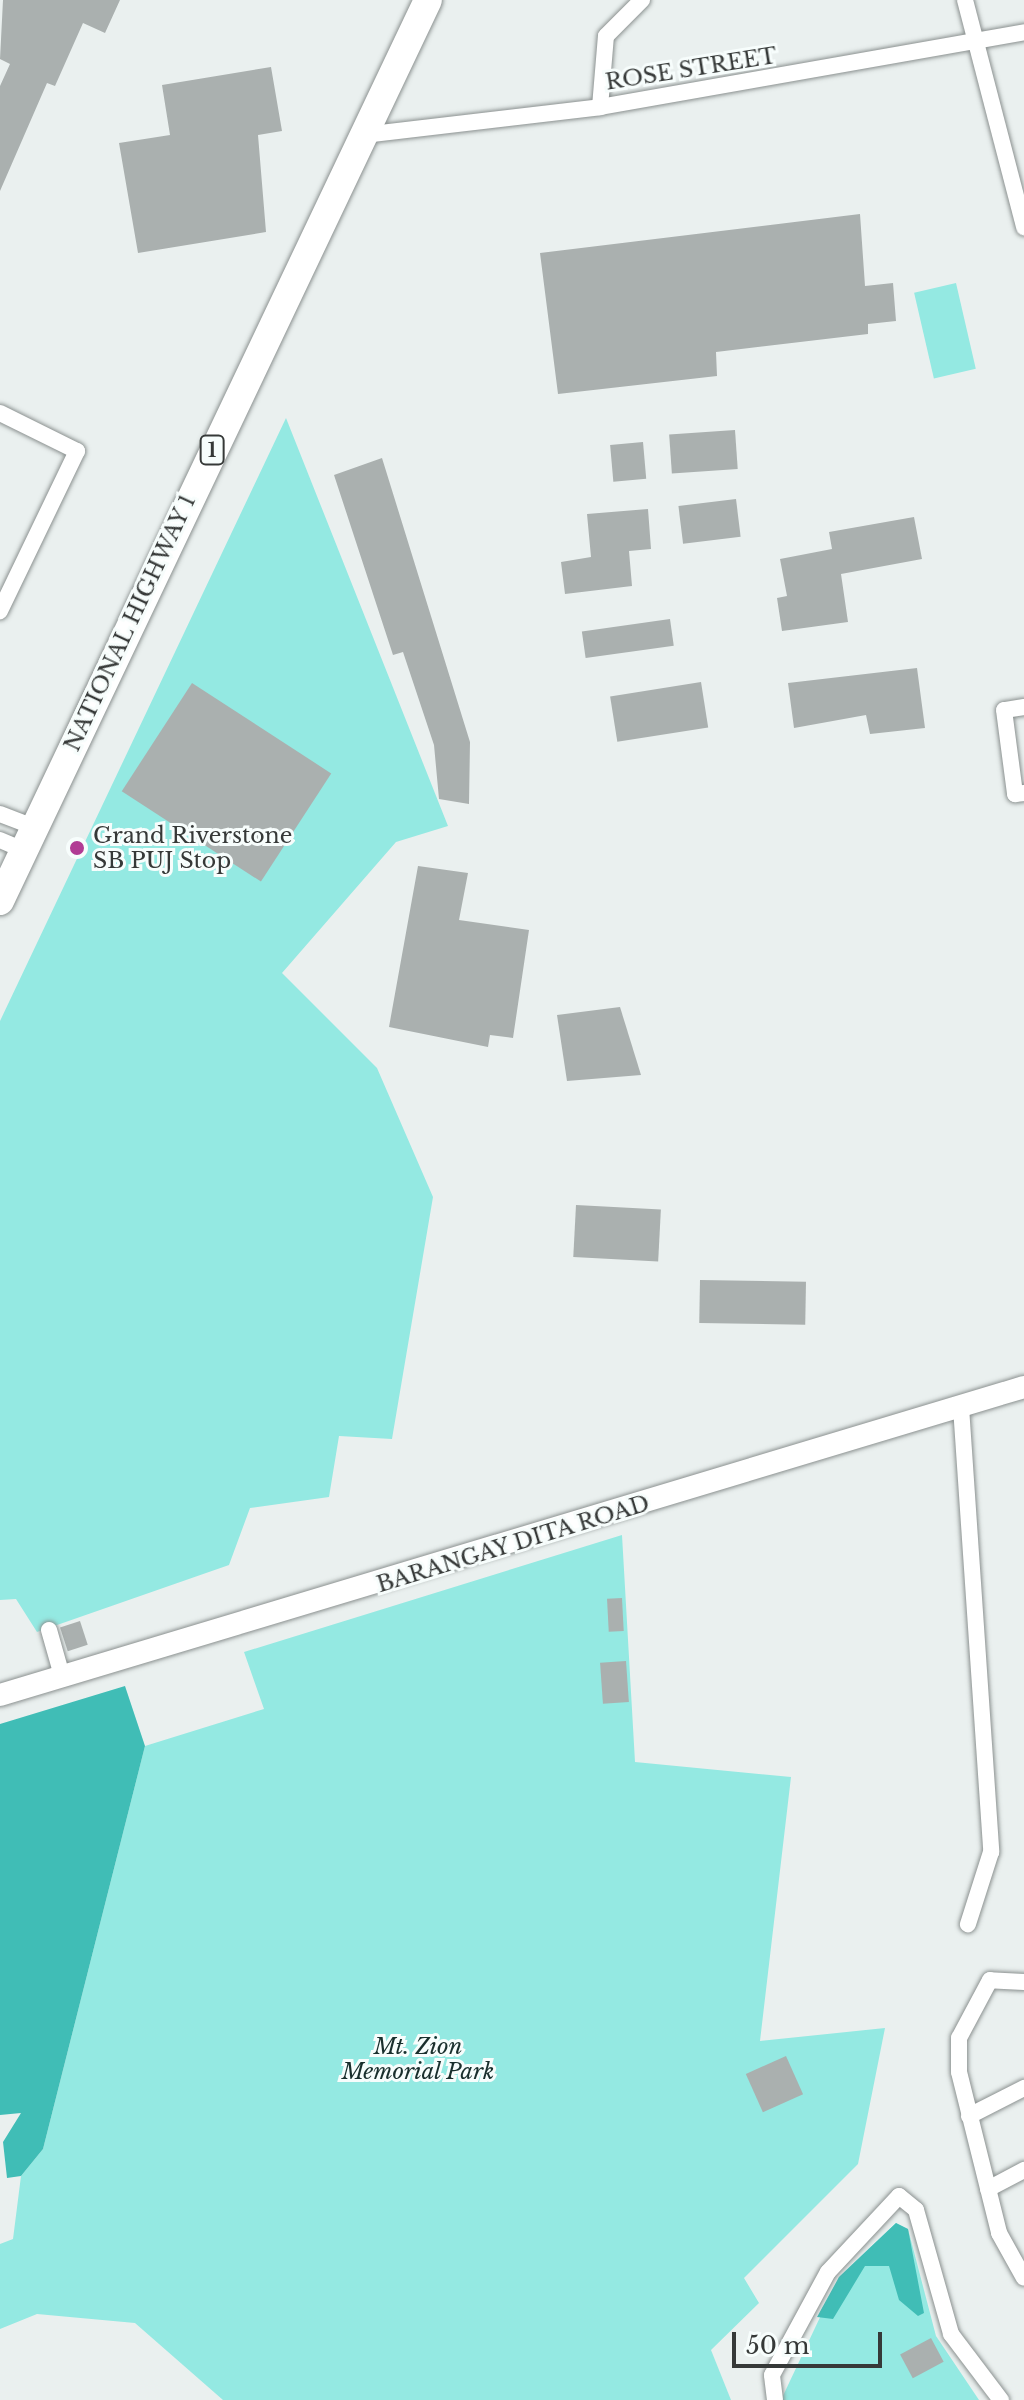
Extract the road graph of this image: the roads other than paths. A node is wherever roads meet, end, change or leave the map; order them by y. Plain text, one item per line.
1 (428, 0) edge
2 (642, 0) edge
3 (965, 0) edge
4 (1024, 32) edge
5 (977, 43) junction
6 (600, 107) junction
7 (363, 135) junction
8 (1016, 142) edge
9 (1024, 227) edge
10 (2, 420) edge
11 (0, 611) edge
12 (1024, 707) edge
13 (1024, 793) edge
14 (0, 814) edge
15 (19, 839) edge
16 (0, 901) edge
17 (1024, 1387) edge
18 (961, 1407) junction
19 (49, 1630) dead end
20 (62, 1676) junction
21 (0, 1695) edge
22 (968, 1924) dead end
23 (1024, 1982) edge
24 (1024, 2088) edge
25 (969, 2116) junction
26 (1024, 2170) edge
27 (988, 2189) junction
28 (1018, 2254) edge
29 (1024, 2278) edge
30 (775, 2400) edge
31 (1001, 2400) edge

1 - 7 highway, NATIONAL HIGHWAY 1 / 1
2 - 6 street
3 - 5 street
4 - 5 street, ROSE STREET
5 - 6 street, ROSE STREET
5 - 8 street
6 - 7 street, ROSE STREET
7 - 15 highway, NATIONAL HIGHWAY 1 / 1
8 - 9 street
10 - 11 street
12 - 13 street
14 - 15 street
15 - 16 highway, NATIONAL HIGHWAY 1 / 1
17 - 18 street, BARANGAY DITA ROAD
18 - 20 street, BARANGAY DITA ROAD
18 - 22 street
19 - 20 street
20 - 21 street, BARANGAY DITA ROAD
23 - 25 street
24 - 25 street
25 - 27 street
26 - 27 street
27 - 28 street
28 - 29 street
30 - 31 street

